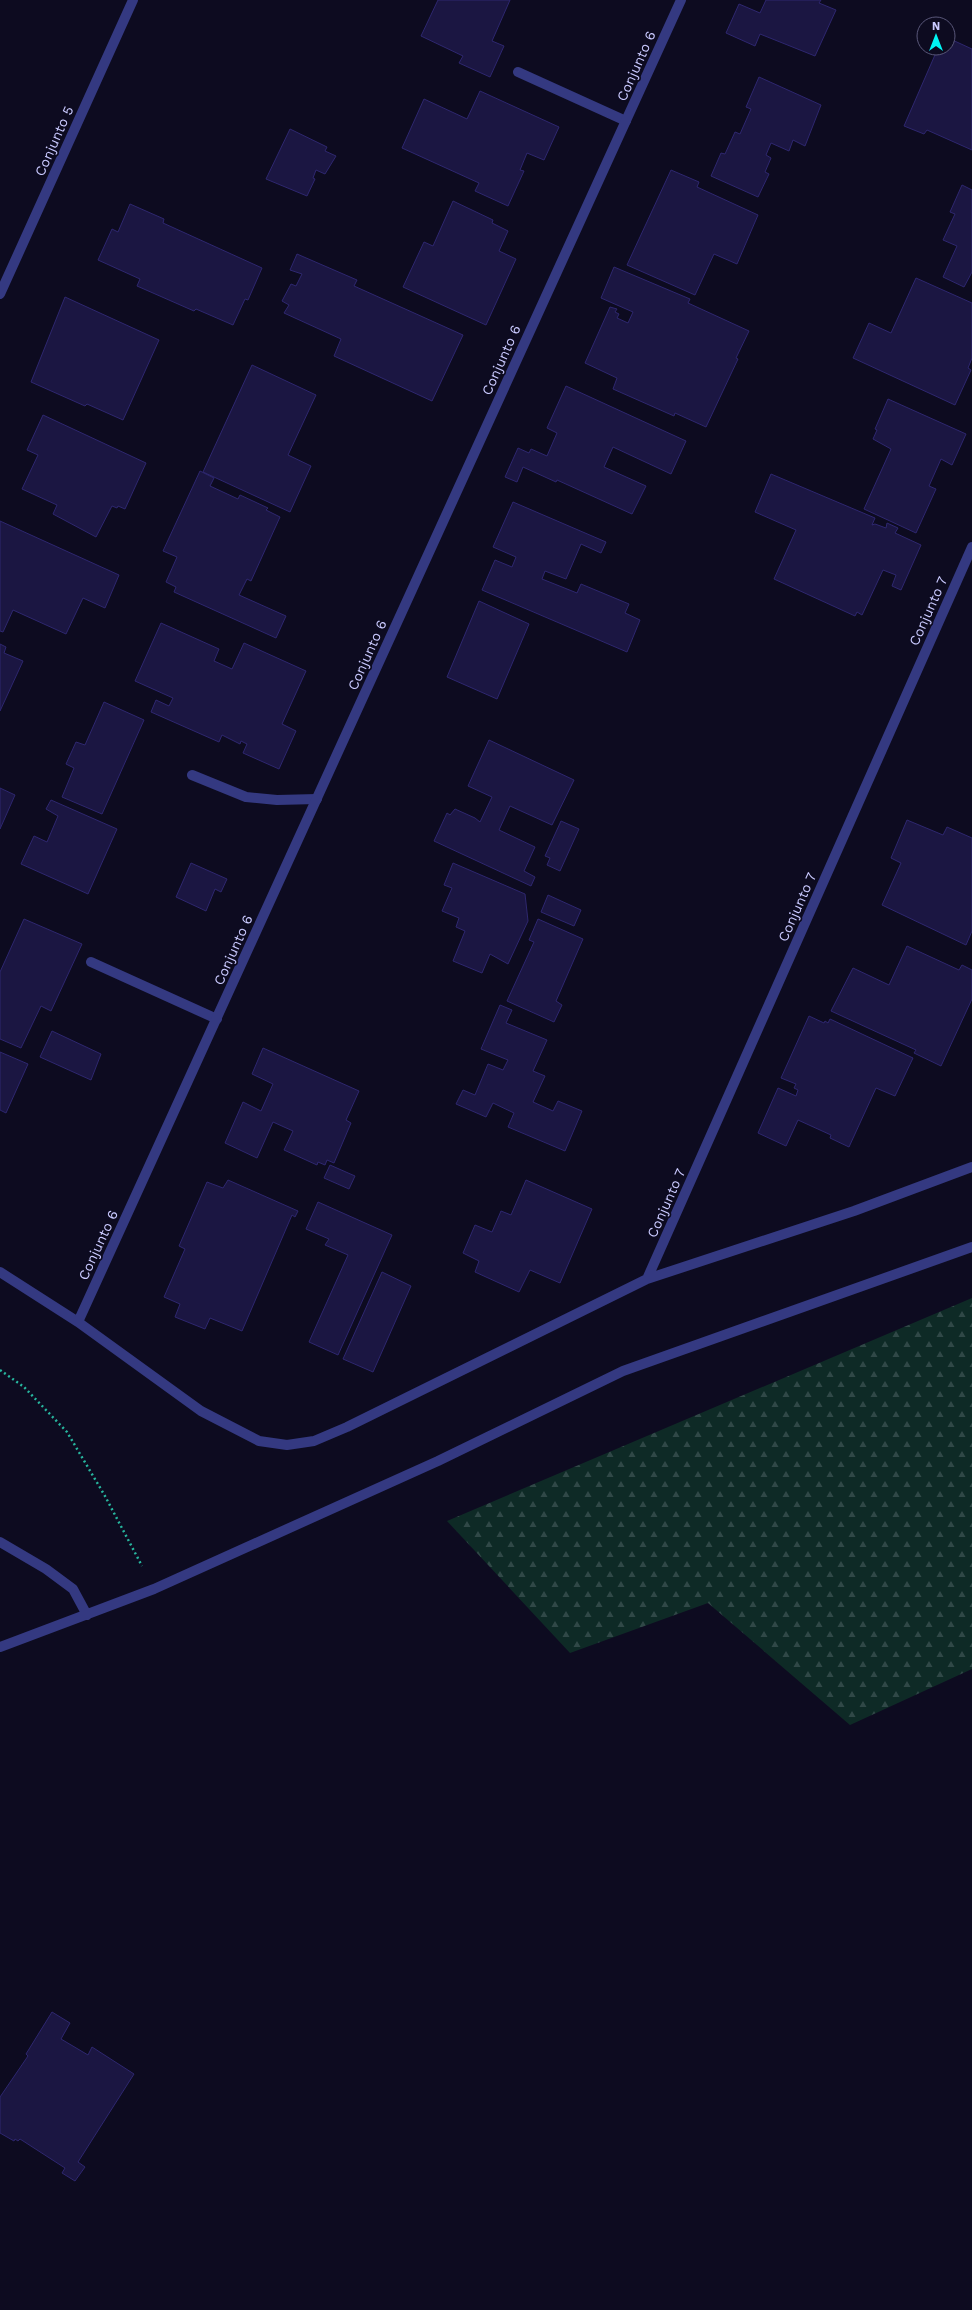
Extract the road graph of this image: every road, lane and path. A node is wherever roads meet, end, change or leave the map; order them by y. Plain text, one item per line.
1 (134, 0) edge
2 (681, 0) edge
3 (518, 72) dead end
4 (626, 121) junction
5 (0, 294) edge
6 (972, 547) edge
7 (192, 775) dead end
8 (317, 799) junction
9 (91, 962) dead end
10 (217, 1019) junction
11 (972, 1167) edge
12 (972, 1247) edge
13 (0, 1272) edge
14 (648, 1279) junction
15 (78, 1322) junction
16 (0, 1370) edge
17 (0, 1542) edge
18 (154, 1589) junction
19 (87, 1615) junction
20 (0, 1647) edge

1 - 5 street, Conjunto 5
2 - 4 street, Conjunto 6
3 - 4 street
4 - 8 street, Conjunto 6
6 - 14 street, Conjunto 7
7 - 8 street
8 - 10 street, Conjunto 6
9 - 10 street
10 - 15 street, Conjunto 6
11 - 14 street
12 - 18 street
13 - 15 street
14 - 15 street
16 - 18 path
17 - 19 street
18 - 19 street
19 - 20 street

